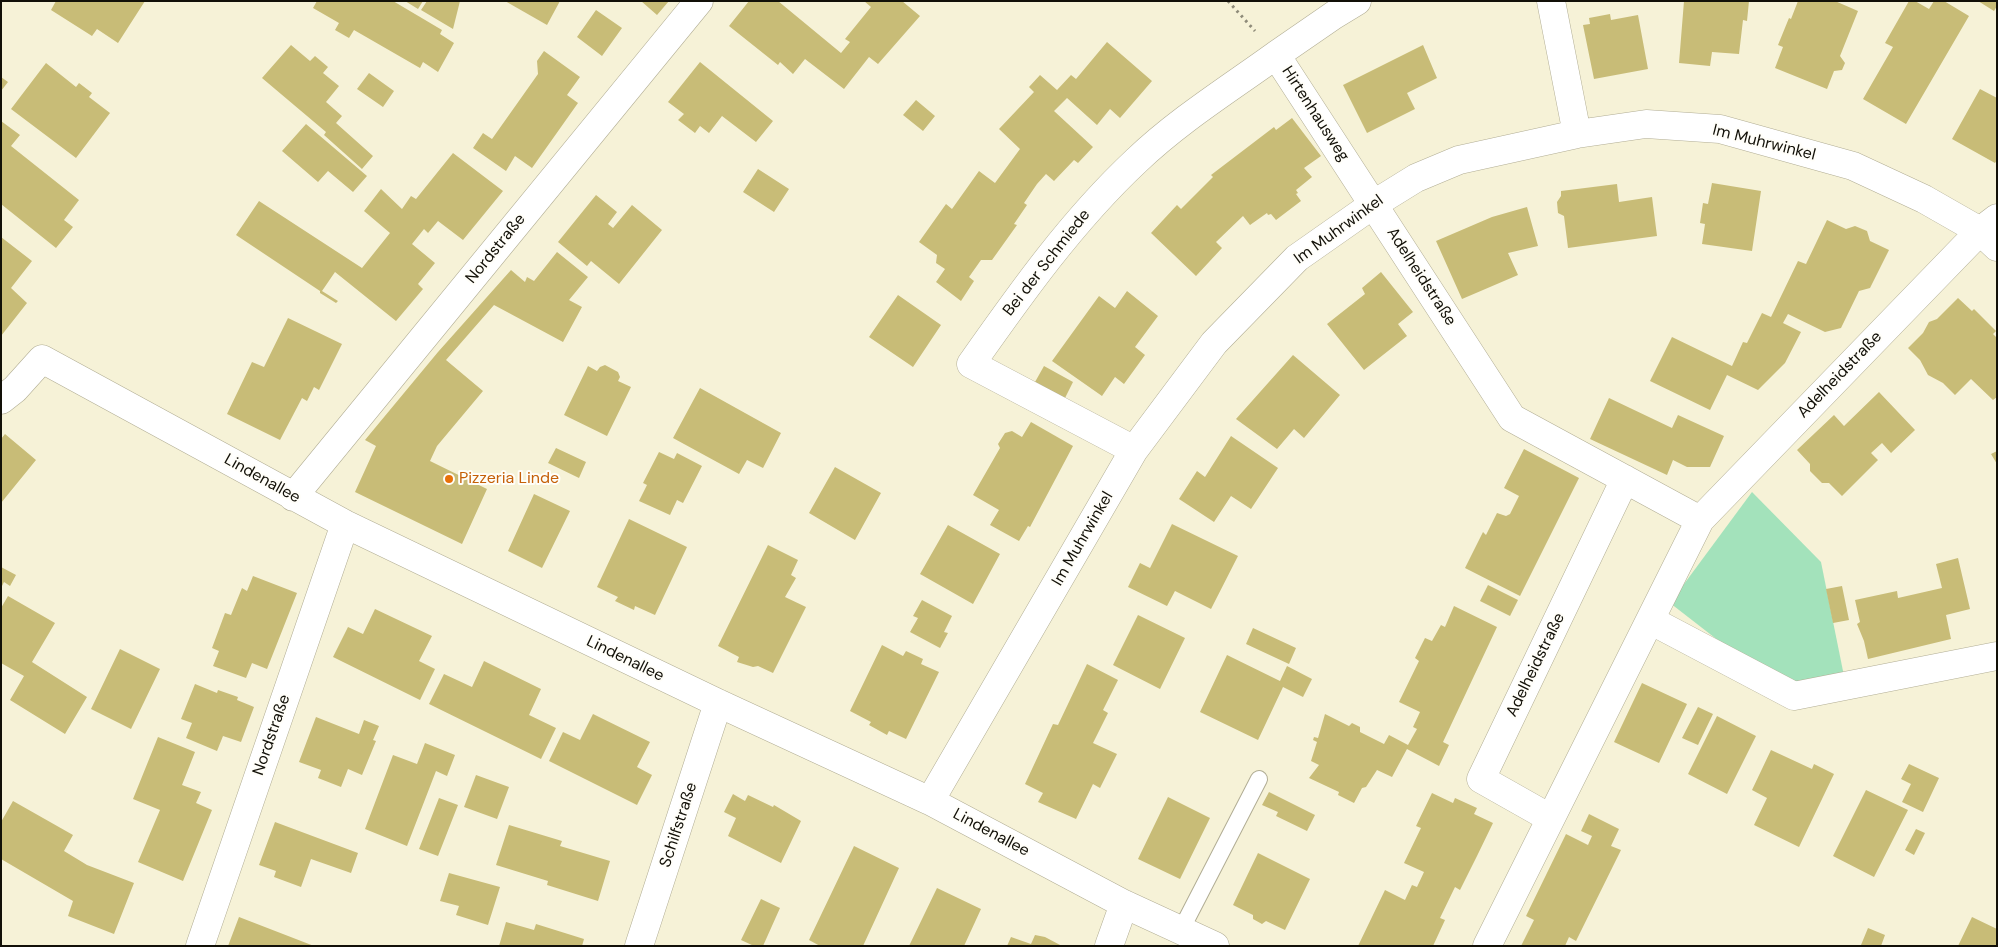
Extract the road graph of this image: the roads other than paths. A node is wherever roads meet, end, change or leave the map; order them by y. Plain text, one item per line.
1 (699, 1) edge
2 (1357, 1) edge
3 (1551, 1) edge
4 (1276, 55) junction
5 (1577, 134) junction
6 (1374, 204) junction
7 (1991, 232) edge
8 (1, 400) edge
9 (1134, 450) junction
10 (1625, 479) junction
11 (293, 496) junction
12 (1700, 520) junction
13 (345, 524) junction
14 (1650, 620) junction
15 (1997, 656) edge
16 (718, 703) junction
17 (1259, 779) dead end
18 (930, 801) junction
19 (1550, 818) junction
20 (1124, 904) junction
21 (1181, 930) junction
22 (200, 946) edge
23 (639, 946) edge
24 (1109, 946) edge
25 (1215, 946) edge
26 (1487, 946) edge

1 - 11 street, Nordstraße
2 - 4 street, Hirtenhausweg
3 - 5 street
4 - 6 street, Hirtenhausweg
4 - 9 street, Bei der Schmiede
5 - 6 street, Im Muhrwinkel
5 - 7 street, Im Muhrwinkel
6 - 9 street, Im Muhrwinkel
6 - 10 street, Adelheidstraße
7 - 12 street, Adelheidstraße
8 - 11 street, Lindenallee
9 - 18 street, Im Muhrwinkel
10 - 12 street, Adelheidstraße
10 - 19 street, Adelheidstraße
11 - 13 street, Lindenallee
12 - 14 street, Adelheidstraße
13 - 16 street, Lindenallee
13 - 22 street, Nordstraße
14 - 15 street
14 - 19 street, Adelheidstraße
16 - 18 street, Lindenallee
16 - 23 street, Schilfstraße
17 - 21 lane
18 - 20 street, Lindenallee
19 - 26 street, Adelheidstraße
20 - 21 street, Lindenallee
20 - 24 street
21 - 25 street, Lindenallee

